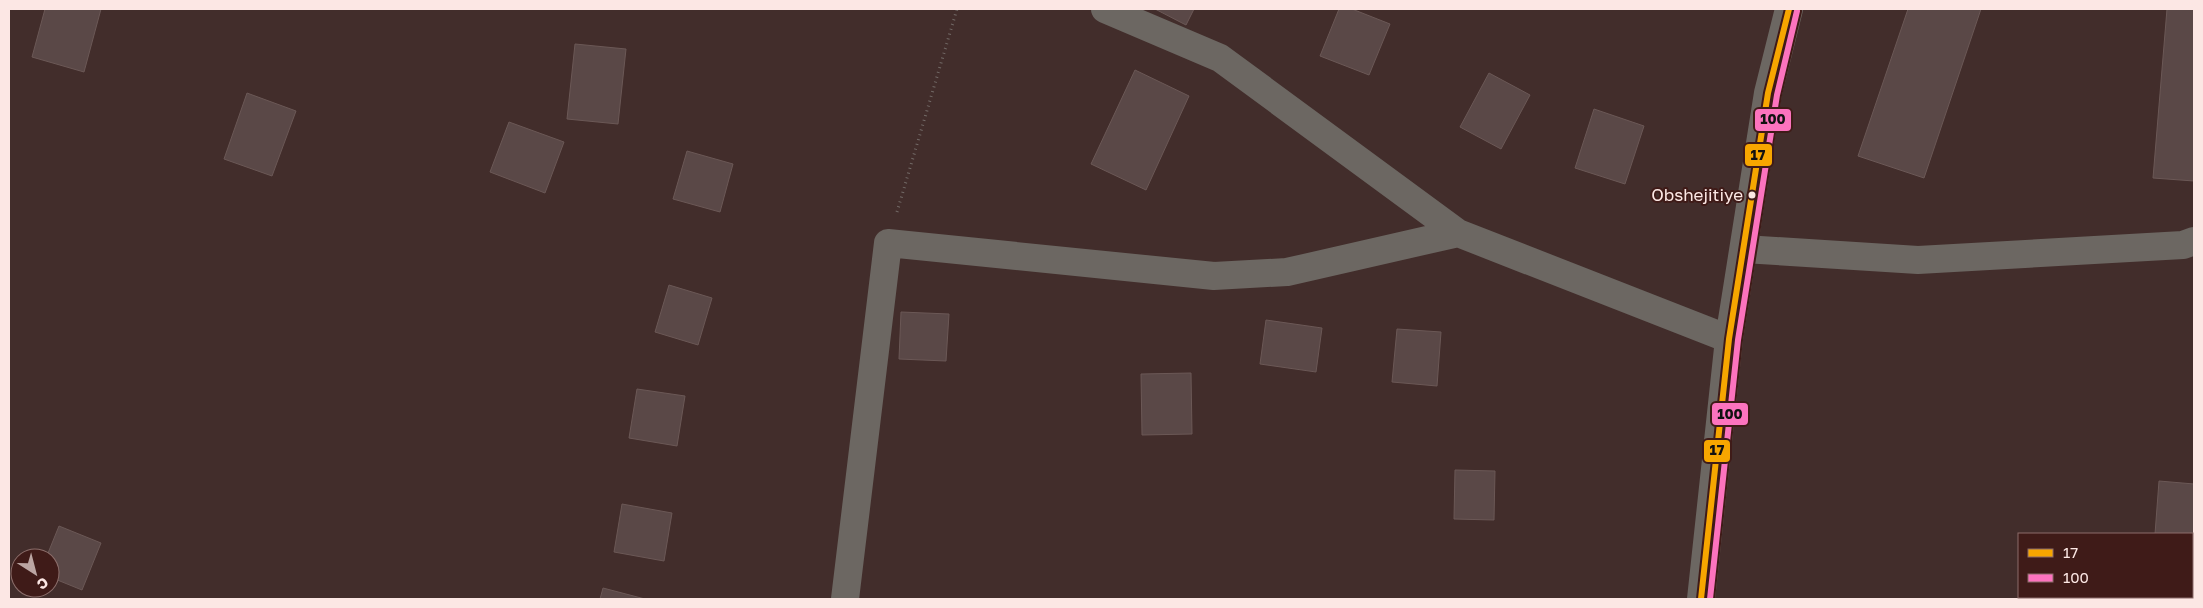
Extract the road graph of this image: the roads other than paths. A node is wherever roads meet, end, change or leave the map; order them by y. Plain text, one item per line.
1 (1105, 9) edge
2 (1789, 9) edge
3 (1458, 233) junction
4 (2194, 241) edge
5 (1744, 249) junction
6 (1729, 339) junction
7 (846, 599) edge
8 (1701, 599) edge

1 - 3 street
2 - 5 street
3 - 6 street
3 - 7 street
4 - 5 street
5 - 6 street
6 - 8 street

